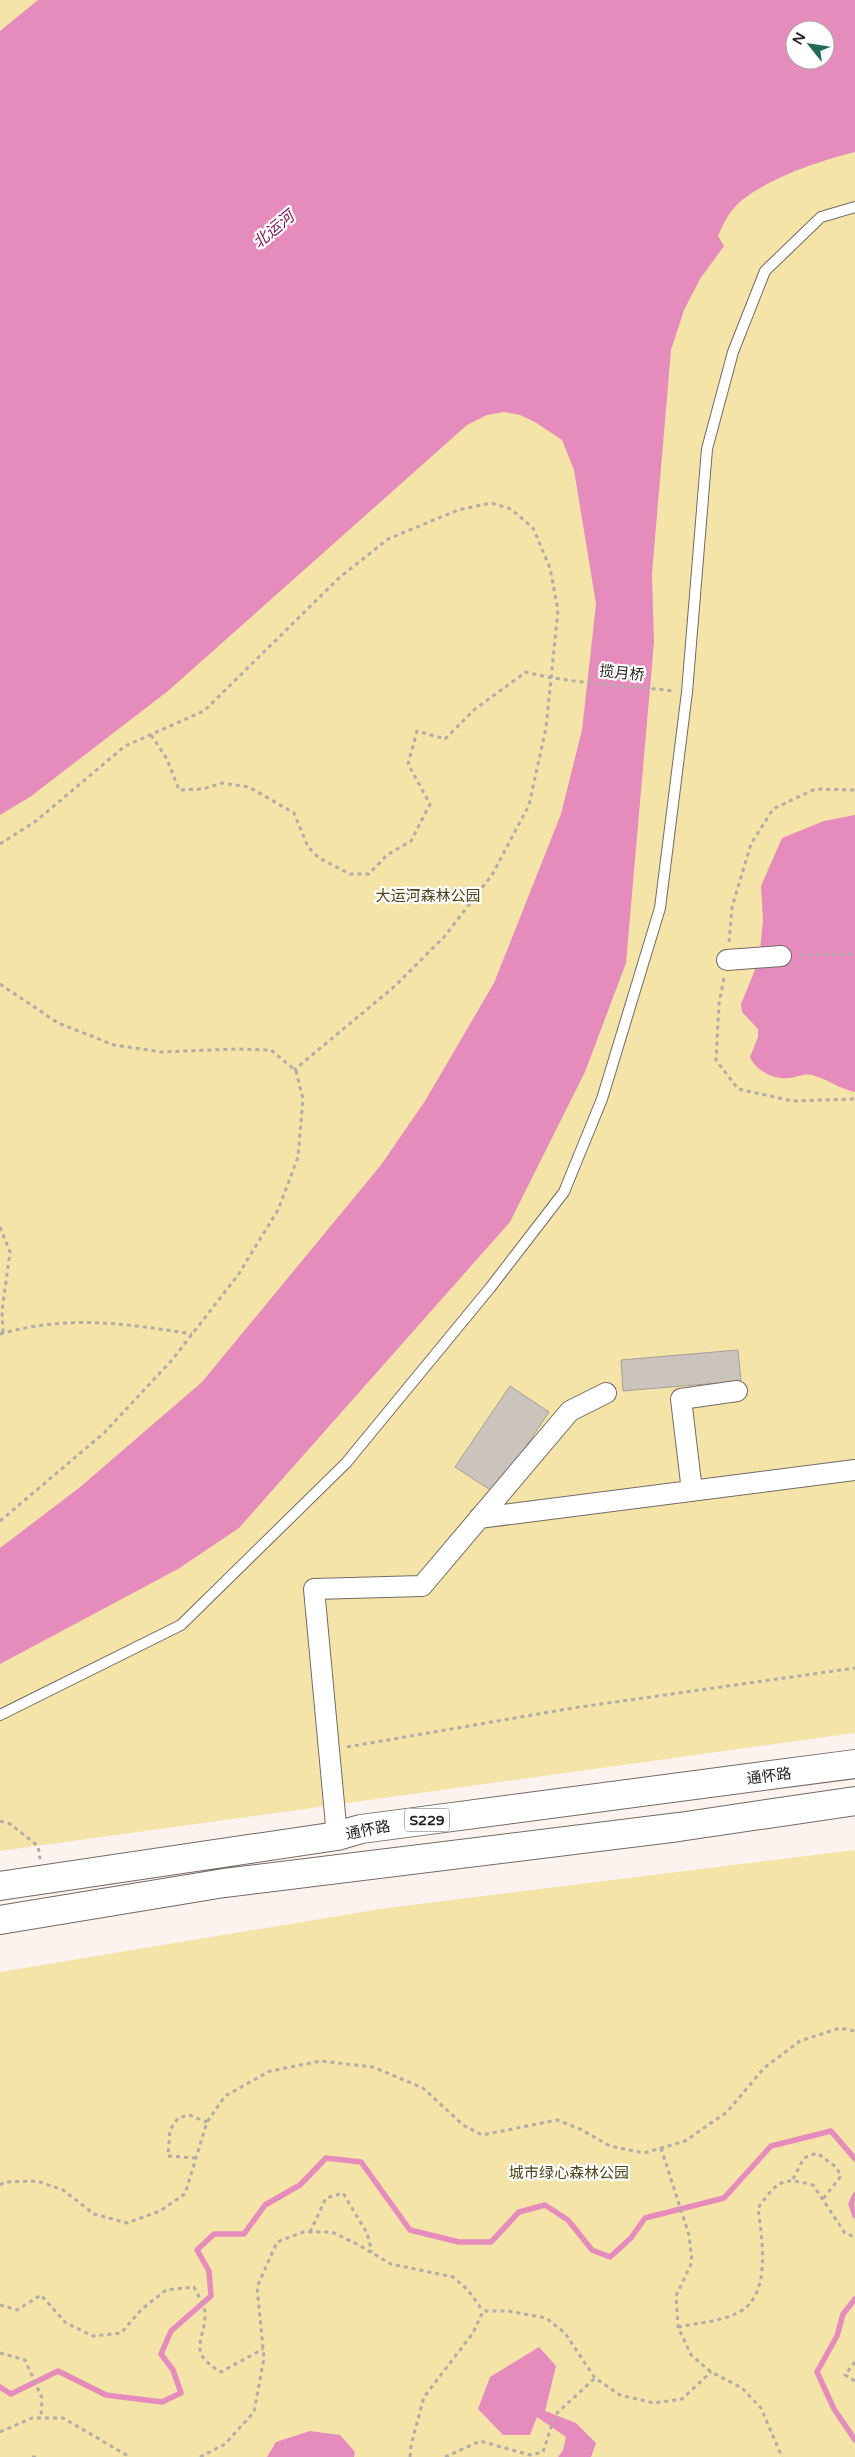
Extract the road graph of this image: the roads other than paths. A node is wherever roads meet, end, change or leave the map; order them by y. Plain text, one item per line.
1 (855, 207) edge
2 (781, 956) road end
3 (727, 960) dead end
4 (737, 1391) dead end
5 (606, 1393) dead end
6 (855, 1470) edge
7 (692, 1491) junction
8 (480, 1518) junction
9 (0, 1715) edge
10 (855, 1764) edge
11 (855, 1801) edge
12 (337, 1836) junction
13 (0, 1886) edge
14 (0, 1920) edge

1 - 9 lane
2 - 3 street
4 - 7 street
5 - 8 street
6 - 7 street
7 - 8 street
8 - 12 street
10 - 12 main road, 通怀路 / S229
11 - 14 main road
12 - 13 main road, 通怀路 / S229

